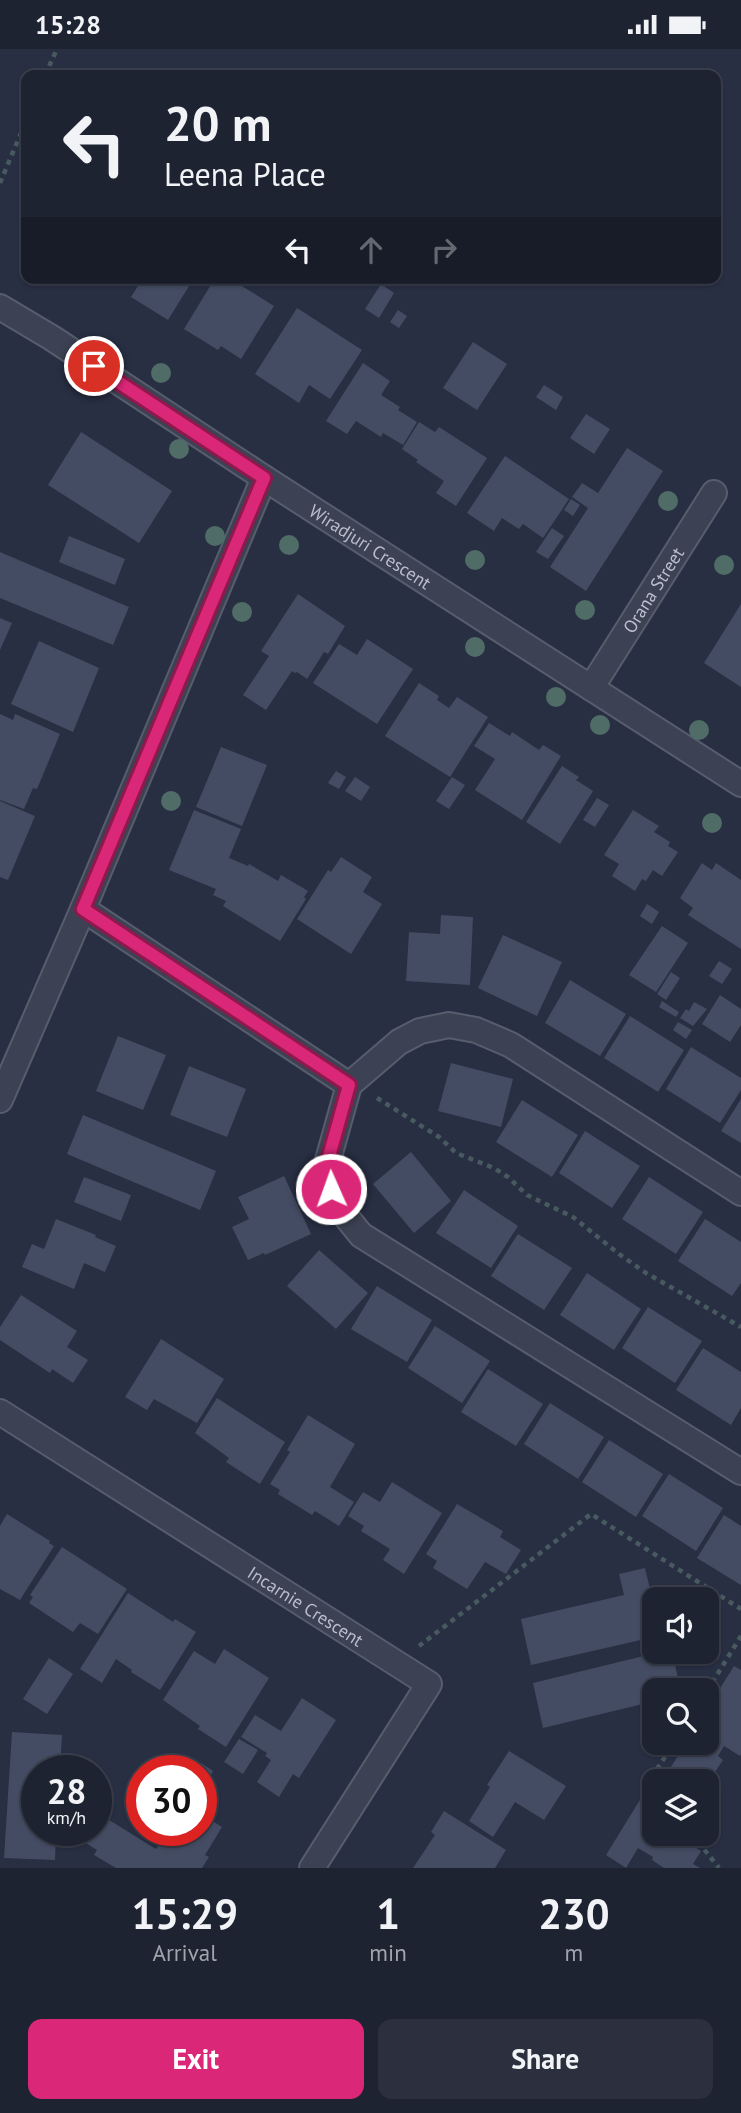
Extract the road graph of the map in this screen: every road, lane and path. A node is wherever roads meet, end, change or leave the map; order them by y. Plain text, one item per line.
1 (57, 49) edge
2 (47, 70) edge
3 (21, 133) edge
4 (0, 183) edge
5 (0, 307) edge
6 (264, 478) junction
7 (714, 493) dead end
8 (591, 688) junction
9 (741, 784) edge
10 (83, 909) junction
11 (349, 1085) junction
12 (0, 1100) edge
13 (741, 1193) edge
14 (741, 1327) edge
15 (0, 1412) edge
16 (741, 1472) edge
17 (741, 1609) edge
18 (741, 1636) edge
19 (396, 1663) junction
20 (715, 1678) edge
21 (702, 1846) edge
22 (312, 1868) edge
23 (719, 1868) edge

1 - 2 path
3 - 4 path
5 - 6 street, Wiradjuri Crescent
6 - 8 street, Wiradjuri Crescent
6 - 10 street
7 - 8 street, Orana Street
8 - 9 street, Wiradjuri Crescent
10 - 11 street
10 - 12 street
11 - 13 street
11 - 14 path
11 - 16 street
15 - 19 street, Incarnie Crescent
17 - 19 path
18 - 20 path
19 - 22 street, Incarnie Crescent
21 - 23 path

